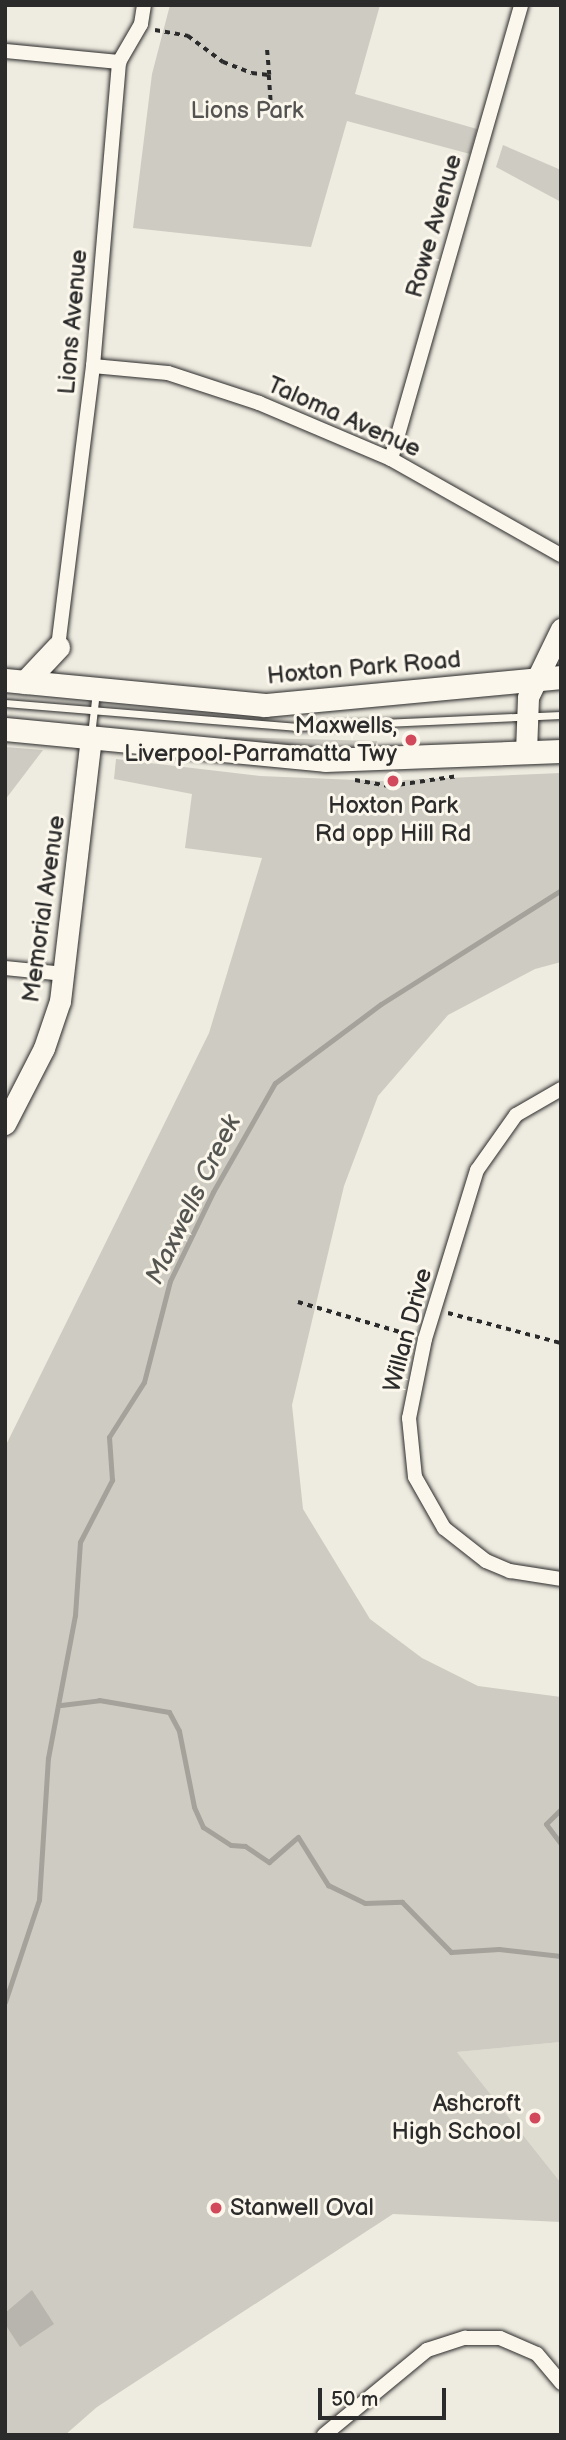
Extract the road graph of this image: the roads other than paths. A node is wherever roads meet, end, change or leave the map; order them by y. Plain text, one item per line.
1 (144, 5) edge
2 (521, 5) edge
3 (5, 51) edge
4 (119, 62) junction
5 (93, 366) junction
6 (391, 459) junction
7 (561, 555) edge
8 (561, 629) edge
9 (58, 647) joint
10 (536, 677) junction
11 (561, 677) edge
12 (15, 681) edge
13 (96, 690) junction
14 (5, 703) edge
15 (93, 713) junction
16 (561, 715) edge
17 (526, 716) junction
18 (5, 729) edge
19 (91, 737) junction
20 (561, 751) edge
21 (526, 752) junction
22 (5, 968) edge
23 (65, 974) junction
24 (561, 1089) edge
25 (5, 1124) edge
26 (561, 1579) edge
27 (561, 2383) edge
28 (324, 2435) edge

1 - 4 street, Lions Avenue
2 - 6 street, Rowe Avenue
3 - 4 street
4 - 5 street, Lions Avenue
5 - 6 street, Taloma Avenue
5 - 9 street, Lions Avenue
6 - 7 street, Taloma Avenue
8 - 10 street
9 - 12 main road
10 - 11 main road, Hoxton Park Road
10 - 13 main road, Hoxton Park Road
10 - 17 street
12 - 13 main road, Hoxton Park Road
13 - 15 lane, Memorial Avenue
14 - 15 lane
15 - 17 lane
15 - 19 lane, Memorial Avenue
16 - 17 lane
17 - 21 street
18 - 19 main road
19 - 21 main road
19 - 23 street, Memorial Avenue
20 - 21 main road
22 - 23 street
23 - 25 street, Memorial Avenue
24 - 26 street, Willan Drive
27 - 28 street

